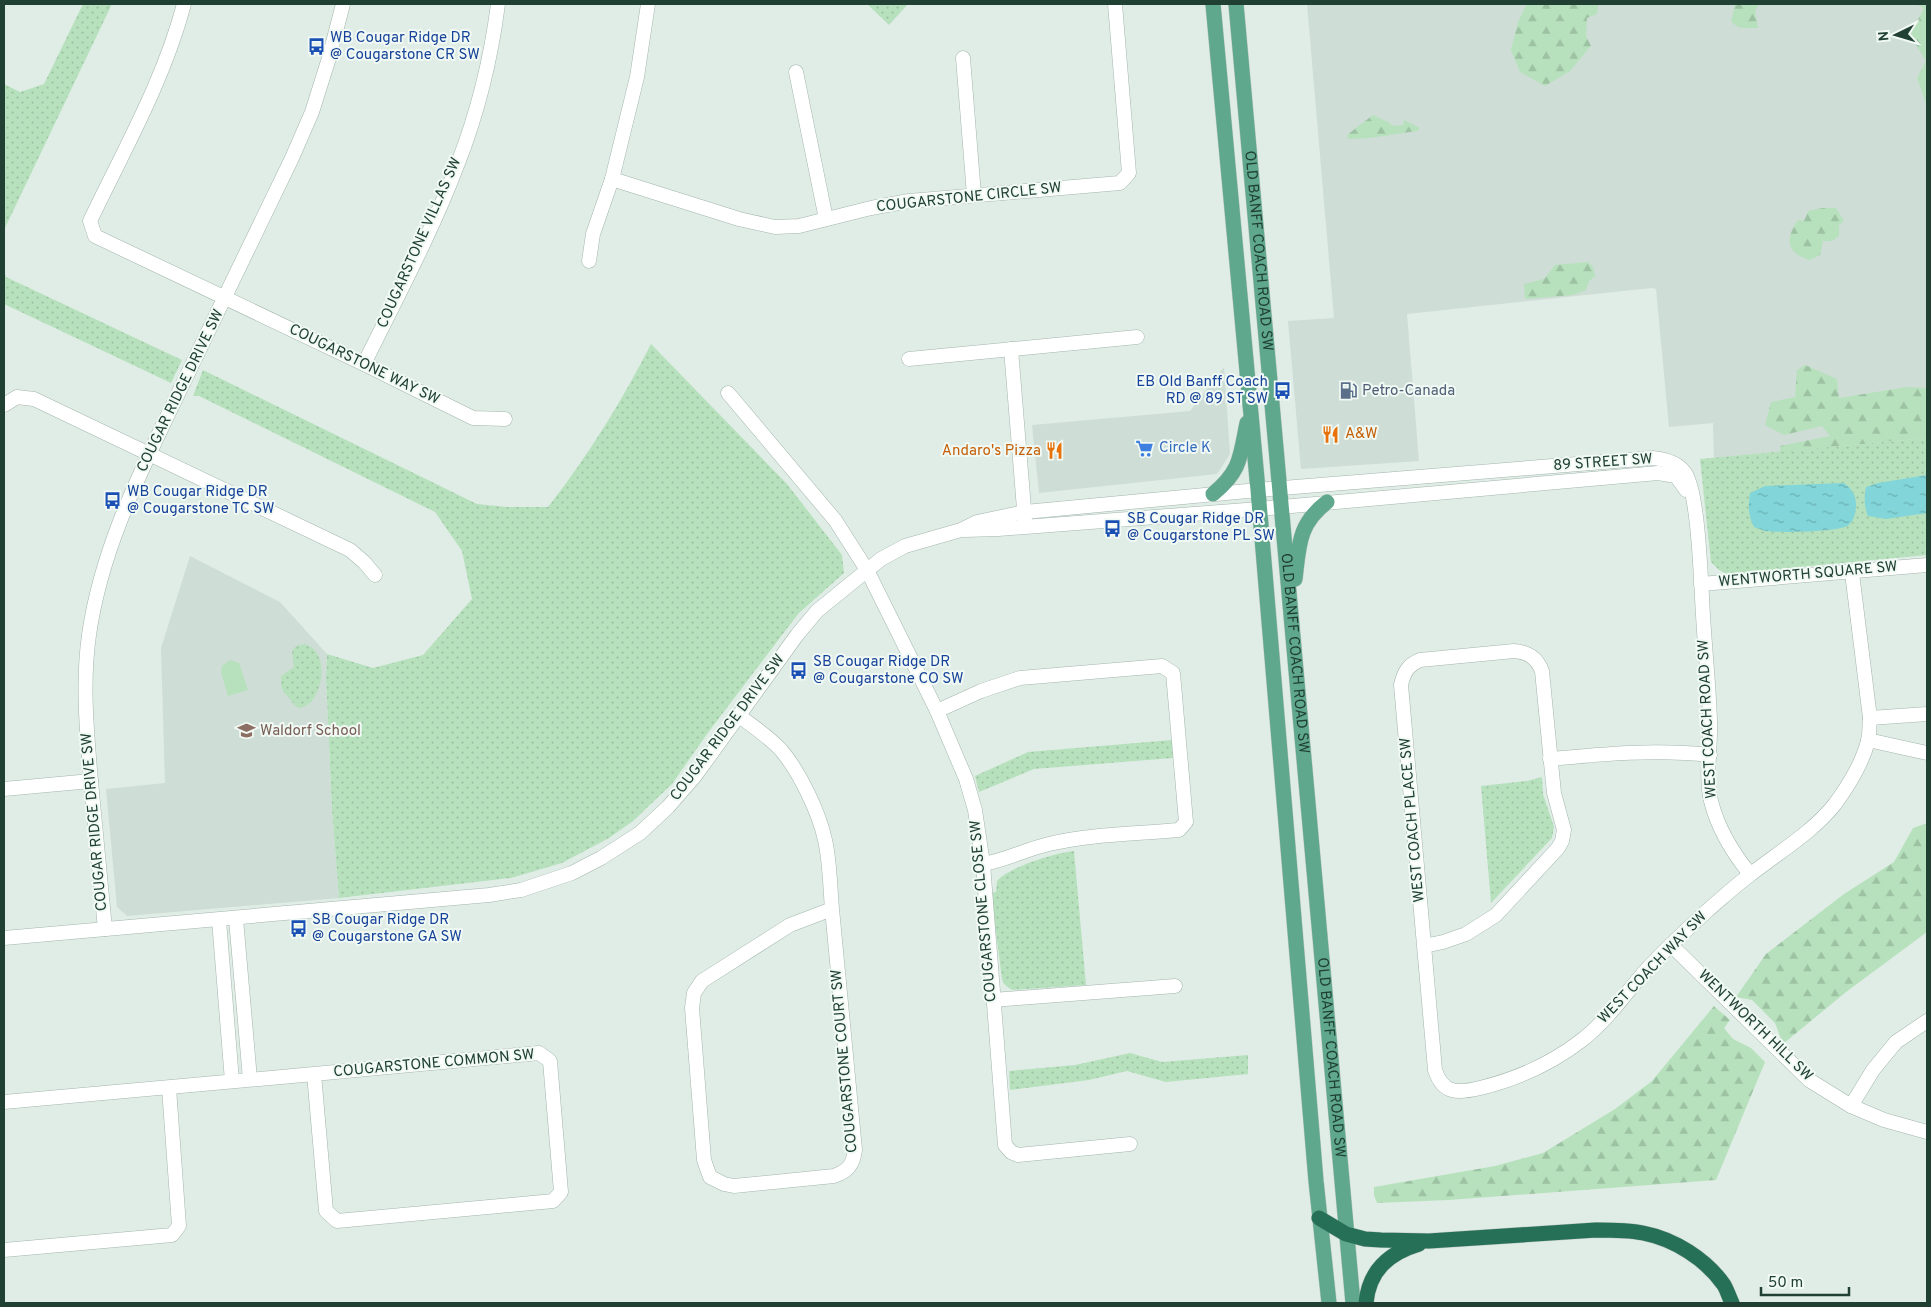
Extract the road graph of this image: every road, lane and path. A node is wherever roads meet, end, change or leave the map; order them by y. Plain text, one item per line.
1 (184, 4) edge
2 (343, 4) edge
3 (498, 4) edge
4 (648, 4) edge
5 (1114, 4) edge
6 (1213, 4) edge
7 (1236, 4) edge
8 (963, 58) dead end
9 (796, 72) dead end
10 (612, 179) junction
11 (974, 195) junction
12 (826, 219) junction
13 (589, 261) dead end
14 (225, 298) junction
15 (1137, 337) dead end
16 (1011, 349) junction
17 (910, 359) dead end
18 (364, 364) junction
19 (728, 393) dead end
20 (4, 406) edge
21 (1250, 407) junction
22 (504, 419) dead end
23 (150, 453) junction
24 (1519, 469) junction
25 (1681, 475) junction
26 (1405, 478) junction
27 (1521, 485) junction
28 (1281, 488) junction
29 (1258, 490) junction
30 (1212, 494) junction
31 (1406, 495) junction
32 (1326, 502) junction
33 (1112, 505) junction
34 (1282, 507) junction
35 (1260, 509) junction
36 (1025, 512) junction
37 (1112, 521) junction
38 (1026, 527) junction
39 (962, 530) junction
40 (1927, 565) edge
41 (867, 570) junction
42 (1852, 573) junction
43 (376, 574) dead end
44 (1701, 584) junction
45 (1291, 610) junction
46 (937, 711) junction
47 (1927, 714) edge
48 (739, 716) junction
49 (1870, 718) junction
50 (1868, 740) junction
51 (1927, 753) edge
52 (1710, 754) junction
53 (1550, 759) junction
54 (91, 781) junction
55 (4, 789) edge
56 (983, 864) junction
57 (1750, 874) junction
58 (832, 909) junction
59 (236, 918) junction
60 (219, 920) junction
61 (105, 929) junction
62 (4, 938) edge
63 (1671, 945) junction
64 (1424, 946) junction
65 (1175, 986) dead end
66 (993, 1000) junction
67 (1927, 1021) edge
68 (314, 1074) junction
69 (250, 1079) junction
70 (232, 1081) junction
71 (169, 1088) junction
72 (4, 1102) edge
73 (1851, 1106) junction
74 (1927, 1132) edge
75 (1130, 1144) dead end
76 (1319, 1218) junction
77 (1346, 1234) junction
78 (1429, 1241) junction
79 (4, 1250) edge
80 (1329, 1303) edge
81 (1353, 1303) edge
82 (1366, 1303) edge
83 (1732, 1303) edge

1 - 14 street, COUGARSTONE WAY SW
2 - 14 street, COUGAR RIDGE DRIVE SW
3 - 18 street, COUGARSTONE VILLAS SW
4 - 10 street
5 - 11 street, COUGARSTONE CIRCLE SW
6 - 21 main road, OLD BANFF COACH ROAD SW
7 - 28 main road, OLD BANFF COACH ROAD SW
8 - 11 street
9 - 12 street
10 - 12 street, COUGARSTONE CIRCLE SW
10 - 13 street
11 - 12 street, COUGARSTONE CIRCLE SW
14 - 18 street, COUGARSTONE WAY SW
14 - 23 street, COUGAR RIDGE DRIVE SW
15 - 16 street
16 - 17 street
16 - 36 street
18 - 22 street, COUGARSTONE WAY SW
19 - 41 street, COUGARSTONE CLOSE SW
20 - 23 street
21 - 29 main road, OLD BANFF COACH ROAD SW
21 - 30 main road
23 - 43 street
23 - 54 street, COUGAR RIDGE DRIVE SW
24 - 25 street, 89 STREET SW
24 - 26 street, 89 STREET SW
24 - 27 street
25 - 27 street, 89 STREET SW
25 - 44 street, WENTWORTH SQUARE SW
26 - 28 street, 89 STREET SW
26 - 31 street
27 - 31 street, 89 STREET SW
28 - 29 street, 89 STREET SW
28 - 34 main road, OLD BANFF COACH ROAD SW
29 - 30 street, COUGAR RIDGE DRIVE SW
29 - 35 main road, OLD BANFF COACH ROAD SW
30 - 33 street, COUGAR RIDGE DRIVE SW
31 - 32 street, 89 STREET SW
32 - 34 street, 89 STREET SW
32 - 45 main road
33 - 36 street, COUGAR RIDGE DRIVE SW
33 - 37 street
34 - 35 street, COUGAR RIDGE DRIVE SW
34 - 45 main road, OLD BANFF COACH ROAD SW
35 - 37 street, COUGAR RIDGE DRIVE SW
35 - 76 main road, OLD BANFF COACH ROAD SW
36 - 38 street
36 - 39 street, COUGAR RIDGE DRIVE SW
37 - 38 street, COUGAR RIDGE DRIVE SW
38 - 39 street, COUGAR RIDGE DRIVE SW
39 - 41 street, COUGAR RIDGE DRIVE SW
40 - 42 street, WENTWORTH SQUARE SW
41 - 46 street, COUGARSTONE CLOSE SW
41 - 48 street, COUGAR RIDGE DRIVE SW
42 - 44 street, WENTWORTH SQUARE SW
42 - 49 street, WEST COACH WAY SW
44 - 52 street, WEST COACH ROAD SW
45 - 77 main road, OLD BANFF COACH ROAD SW
46 - 56 street, COUGARSTONE CLOSE SW
46 - 56 street
47 - 49 street
48 - 58 street, COUGARSTONE COURT SW
48 - 59 street, COUGAR RIDGE DRIVE SW
49 - 50 street, WEST COACH WAY SW
50 - 51 street
50 - 57 street, WEST COACH WAY SW
52 - 53 street
52 - 57 street, WEST COACH ROAD SW
53 - 64 street, WEST COACH PLACE SW
53 - 64 street, WEST COACH PLACE SW
54 - 55 street
54 - 61 street, COUGAR RIDGE DRIVE SW
56 - 66 street, COUGARSTONE CLOSE SW
57 - 63 street, WEST COACH WAY SW
58 - 58 street, COUGARSTONE COURT SW
59 - 60 street, COUGAR RIDGE DRIVE SW
59 - 69 street
60 - 61 street, COUGAR RIDGE DRIVE SW
60 - 70 street
61 - 62 street
63 - 64 street, WEST COACH WAY SW
63 - 73 street, WENTWORTH HILL SW
65 - 66 street
66 - 75 street, COUGARSTONE CLOSE SW
67 - 73 street
68 - 68 street, COUGARSTONE COMMON SW
68 - 69 street, COUGARSTONE COMMON SW
69 - 70 street, COUGARSTONE COMMON SW
70 - 71 street, COUGARSTONE COMMON SW
71 - 72 street, COUGARSTONE COMMON SW
71 - 79 street
73 - 74 street, WENTWORTH HILL SW
76 - 77 highway
76 - 80 main road, OLD BANFF COACH ROAD SW
77 - 78 highway
77 - 81 main road, OLD BANFF COACH ROAD SW
78 - 82 highway
78 - 83 highway

